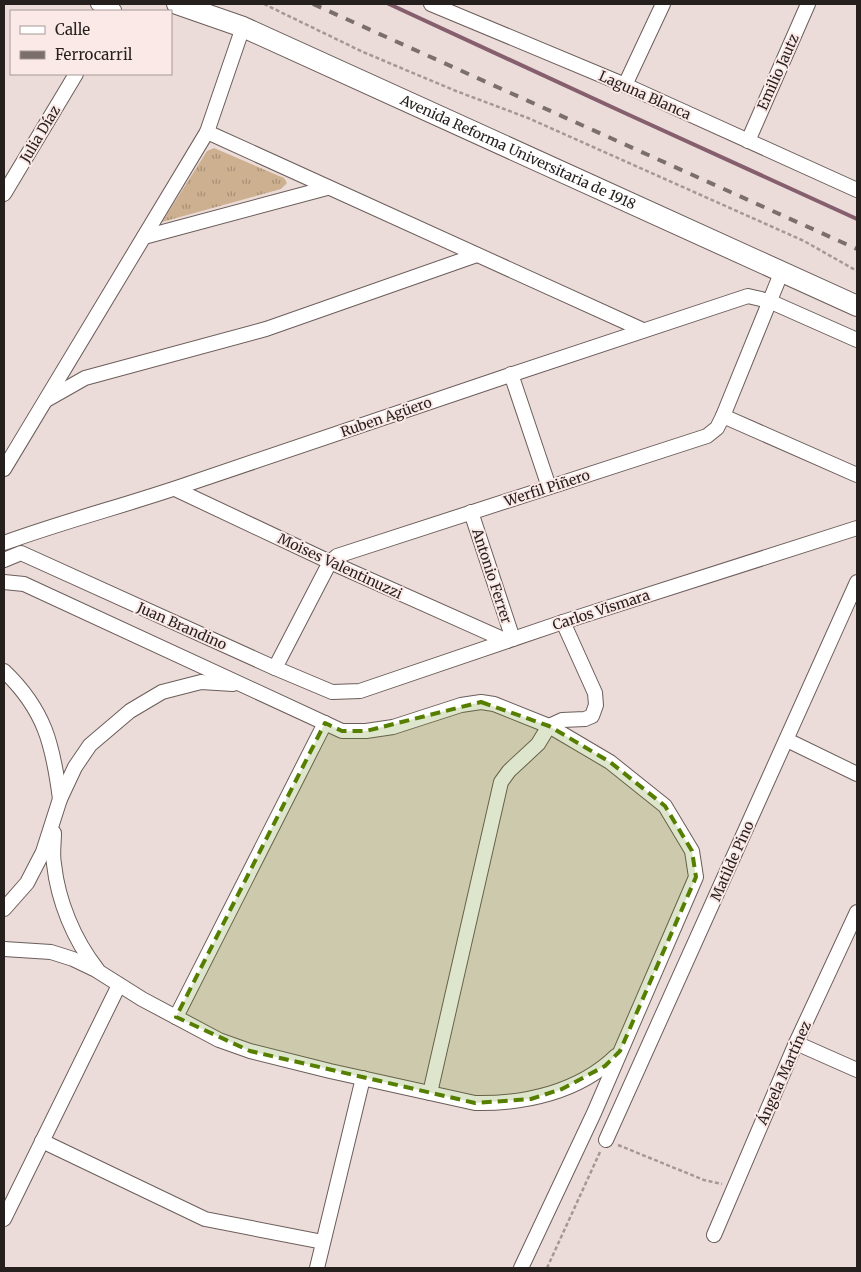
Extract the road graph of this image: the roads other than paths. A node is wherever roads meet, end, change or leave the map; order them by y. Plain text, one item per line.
1 (98, 4) edge
2 (177, 4) edge
3 (431, 4) edge
4 (663, 4) edge
5 (808, 4) edge
6 (115, 8) edge
7 (243, 27) junction
8 (75, 75) edge
9 (625, 85) junction
10 (208, 132) junction
11 (748, 141) junction
12 (327, 188) junction
13 (857, 190) edge
14 (4, 194) edge
15 (144, 237) junction
16 (478, 255) junction
17 (782, 271) junction
18 (769, 301) junction
19 (857, 306) edge
20 (643, 330) junction
21 (857, 340) edge
22 (511, 374) junction
23 (46, 400) junction
24 (723, 416) junction
25 (4, 469) edge
26 (857, 475) edge
27 (550, 487) junction
28 (175, 489) junction
29 (471, 512) junction
30 (857, 528) edge
31 (4, 543) edge
32 (4, 560) edge
33 (330, 562) junction
34 (4, 582) edge
35 (857, 582) edge
36 (563, 622) junction
37 (510, 640) junction
38 (275, 668) junction
39 (4, 671) edge
40 (241, 684) junction
41 (344, 693) joint
42 (325, 723) junction
43 (549, 726) junction
44 (787, 740) junction
45 (857, 774) edge
46 (60, 799) junction
47 (54, 817) junction
48 (4, 909) edge
49 (857, 912) edge
50 (4, 949) edge
51 (101, 973) junction
52 (119, 985) junction
53 (176, 1018) junction
54 (796, 1043) junction
55 (620, 1051) junction
56 (857, 1070) edge
57 (363, 1078) junction
58 (430, 1093) junction
59 (606, 1140) road end
60 (42, 1141) junction
61 (4, 1219) edge
62 (714, 1235) dead end
63 (324, 1242) junction
64 (317, 1268) edge
65 (521, 1268) edge

1 - 6 street
2 - 7 main road, Avenida Reforma Universitaria de 1918
3 - 9 street, Laguna Blanca
4 - 9 street
5 - 11 street, Emilio Jautz
7 - 10 street
7 - 17 main road, Avenida Reforma Universitaria de 1918
8 - 14 street, Julia Díaz
9 - 11 street, Laguna Blanca
10 - 12 street
10 - 15 street
11 - 13 street, Laguna Blanca
12 - 15 street
12 - 16 street
15 - 23 street
16 - 20 street
16 - 23 street
17 - 18 street, Werfil Piñero
17 - 19 main road, Avenida Reforma Universitaria de 1918
18 - 20 street, Ruben Agüero
18 - 21 street
18 - 24 street, Werfil Piñero
20 - 22 street, Ruben Agüero
22 - 27 street
22 - 28 street, Ruben Agüero
23 - 25 street
24 - 26 street
24 - 27 street, Werfil Piñero
27 - 29 street, Werfil Piñero
28 - 31 street, Ruben Agüero
28 - 33 street, Moises Valentinuzzi
29 - 33 street, Werfil Piñero
29 - 37 street, Antonio Ferrer
30 - 36 street, Carlos Vismara
32 - 38 street, Juan Brandino
33 - 37 street, Moises Valentinuzzi
33 - 38 street
34 - 40 street
35 - 44 street, Matilde Pino
36 - 37 street, Carlos Vismara
36 - 43 street
37 - 41 street, Carlos Vismara
38 - 41 street, Juan Brandino
39 - 46 street
40 - 42 street
40 - 46 street
42 - 43 street
42 - 53 street
43 - 55 street
43 - 58 street
44 - 45 street
44 - 59 street, Matilde Pino
46 - 47 street
47 - 48 street
47 - 51 street
49 - 54 street, Ángela Martínez
50 - 51 street
51 - 52 street
52 - 53 street
52 - 60 street
53 - 57 street
54 - 56 street
54 - 62 street, Ángela Martínez
55 - 58 street
55 - 65 street
57 - 58 street
57 - 63 street
60 - 61 street
60 - 63 street
63 - 64 street

